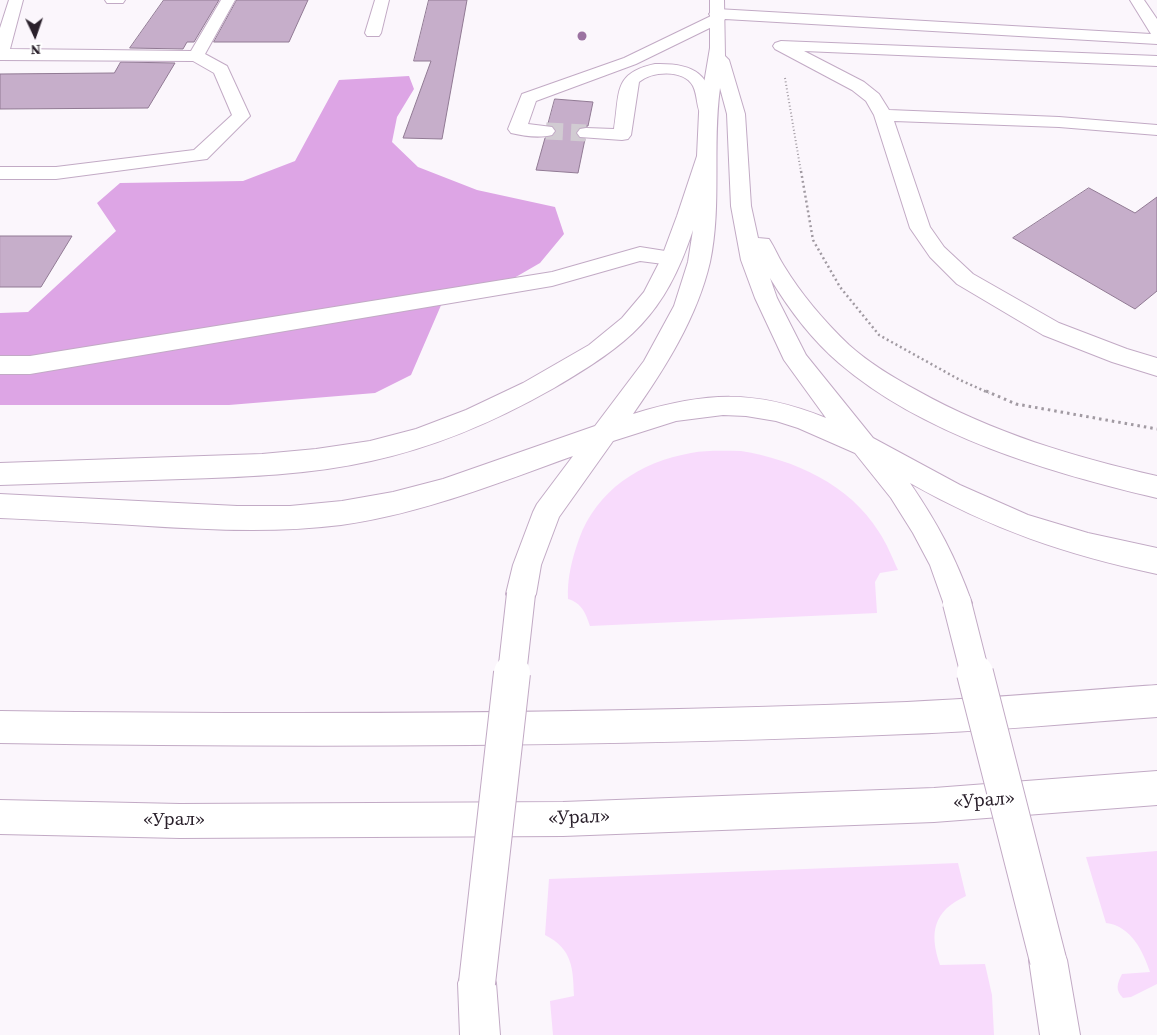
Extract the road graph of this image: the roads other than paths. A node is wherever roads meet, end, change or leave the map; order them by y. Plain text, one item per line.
1 (16, 0) edge
2 (112, 0) edge
3 (118, 0) edge
4 (228, 0) edge
5 (382, 0) edge
6 (1137, 0) edge
7 (717, 11) edge
8 (1157, 31) edge
9 (373, 33) dead end
10 (1157, 40) edge
11 (718, 48) junction
12 (1, 55) edge
13 (196, 56) junction
14 (1157, 62) edge
15 (708, 113) junction
16 (884, 115) junction
17 (546, 130) tunnel mouth
18 (1157, 130) edge
19 (586, 133) tunnel mouth
20 (707, 154) junction
21 (0, 173) edge
22 (739, 182) junction
23 (671, 258) junction
24 (0, 365) edge
25 (1157, 367) edge
26 (602, 434) junction
27 (867, 448) junction
28 (0, 474) edge
29 (1157, 487) edge
30 (0, 506) edge
31 (1157, 561) edge
32 (1157, 701) edge
33 (0, 727) edge
34 (1157, 788) edge
35 (0, 817) edge
36 (480, 1035) edge
37 (1060, 1035) edge

1 - 12 main road
2 - 3 main road
4 - 13 main road
5 - 9 main road
6 - 8 main road
7 - 10 main road
7 - 11 main road
7 - 17 main road
11 - 15 main road
11 - 22 main road
12 - 13 main road
13 - 21 main road
14 - 16 main road
15 - 19 main road
15 - 20 main road
16 - 18 main road
16 - 25 main road
20 - 23 main road
20 - 26 main road
22 - 27 main road
22 - 29 main road
23 - 24 main road
23 - 28 main road
26 - 27 main road
26 - 30 main road
26 - 36 main road, bridge
27 - 31 main road
27 - 37 main road, bridge
32 - 33 main road
34 - 35 main road, «Урал»

